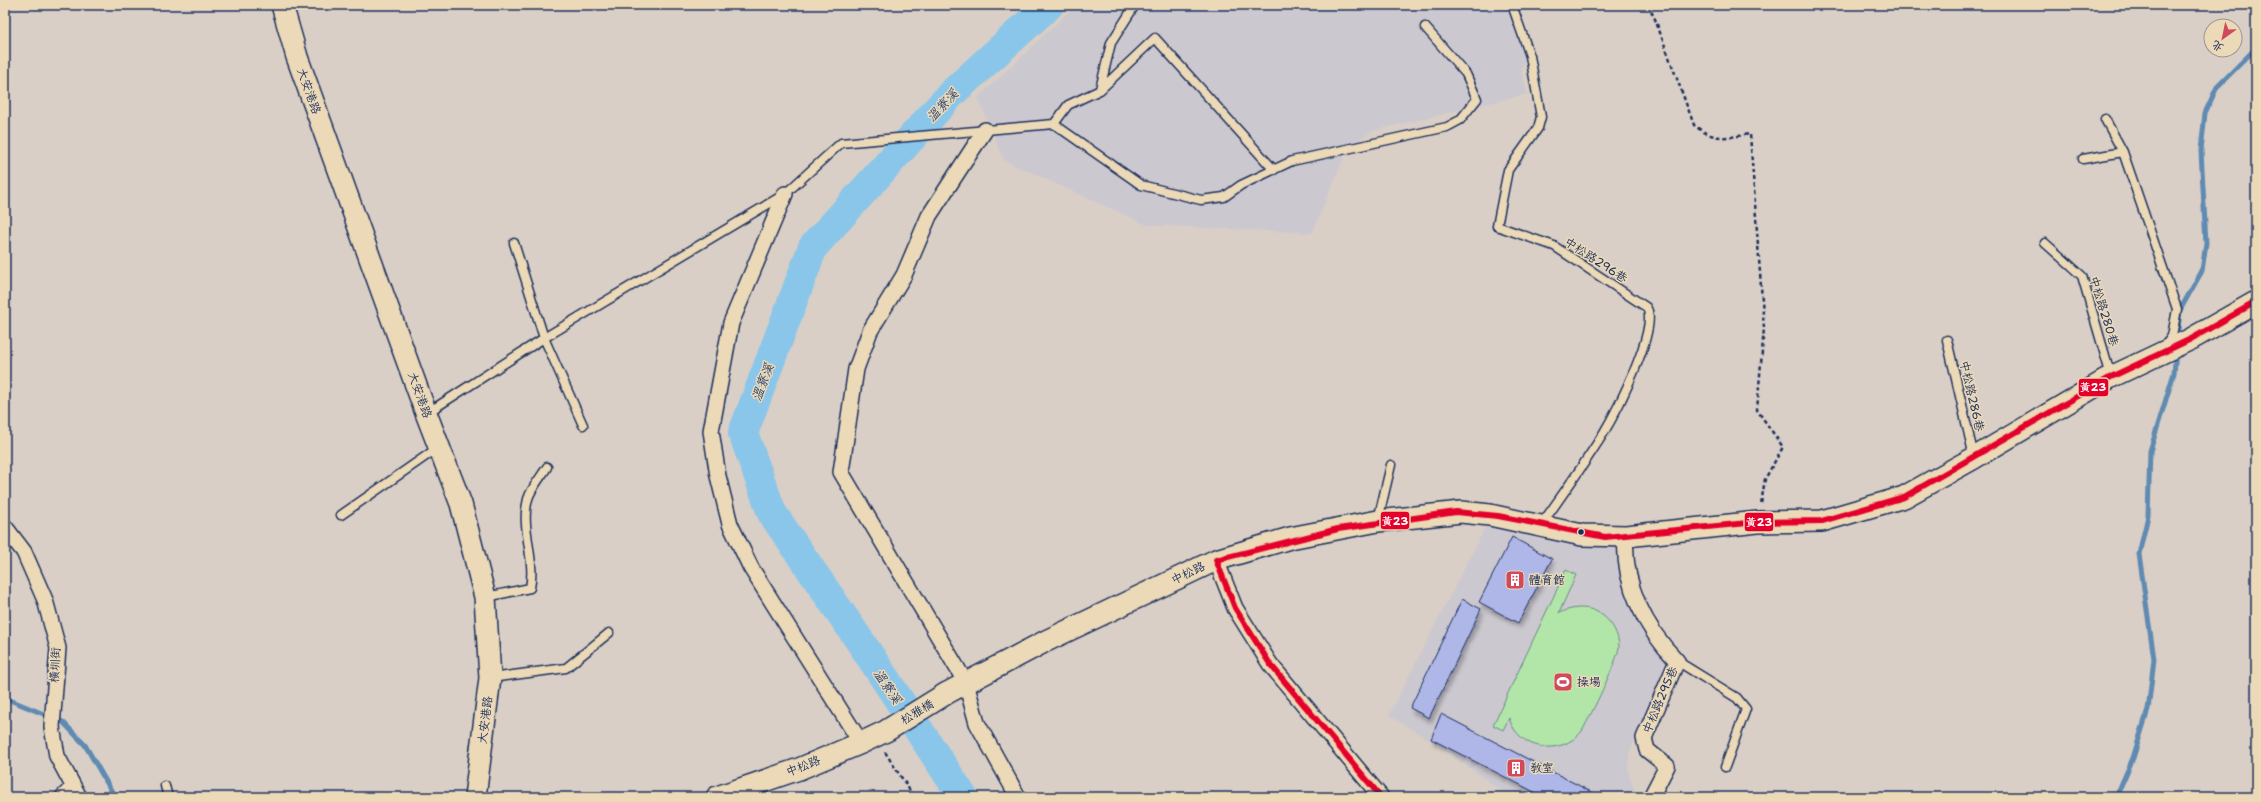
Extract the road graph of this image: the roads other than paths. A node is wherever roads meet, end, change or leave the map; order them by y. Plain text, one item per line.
1 (282, 5) edge
2 (1135, 5) edge
3 (1512, 5) edge
4 (1425, 28) dead end
5 (1100, 90) junction
6 (2105, 119) dead end
7 (1054, 124) junction
8 (985, 130) junction
9 (2123, 152) junction
10 (2083, 159) dead end
11 (1274, 170) junction
12 (785, 194) junction
13 (514, 243) dead end
14 (2045, 243) dead end
15 (2256, 302) edge
16 (544, 338) junction
17 (1947, 340) dead end
18 (2165, 351) junction
19 (2111, 377) junction
20 (426, 413) junction
21 (583, 425) dead end
22 (440, 447) junction
23 (1974, 458) junction
24 (1391, 466) dead end
25 (547, 467) dead end
26 (341, 514) dead end
27 (1378, 521) junction
28 (1540, 526) junction
29 (5, 527) edge
30 (1626, 536) junction
31 (1216, 560) junction
32 (485, 597) junction
33 (609, 633) dead end
34 (1677, 661) junction
35 (490, 678) junction
36 (966, 683) junction
37 (947, 693) joint
38 (874, 736) junction
39 (1725, 767) dead end
40 (164, 786) dead end
41 (72, 794) edge
42 (168, 797) edge
43 (476, 797) edge
44 (717, 797) edge
45 (1018, 797) edge
46 (1382, 797) edge
47 (1651, 797) edge

1 - 20 street, 大安港路
2 - 5 lane
3 - 28 lane, 中松路296巷
4 - 11 lane
5 - 7 lane
5 - 11 lane
6 - 9 lane
7 - 8 lane
7 - 11 lane
8 - 12 lane
8 - 36 street
9 - 10 lane
9 - 18 lane
12 - 16 lane
12 - 38 street
13 - 16 lane
14 - 19 lane, 中松路280巷
15 - 18 street, 中松路
16 - 20 lane
16 - 21 lane
17 - 23 lane, 中松路286巷
18 - 19 street, 中松路
19 - 23 street, 中松路
20 - 22 street, 大安港路
22 - 26 lane
22 - 32 street, 大安港路
23 - 30 street, 中松路
24 - 27 lane
25 - 32 lane
27 - 28 street, 中松路
27 - 31 street, 中松路
28 - 30 street, 中松路
29 - 41 street, 橫圳街
30 - 34 street, 中松路295巷
31 - 36 street, 中松路
31 - 46 street
32 - 35 street, 大安港路
33 - 35 lane
34 - 39 lane, 中松路295巷
34 - 47 street, 中松路295巷
35 - 43 street, 大安港路
36 - 37 street, 中松路
36 - 45 street
37 - 38 street, 松雅橋
38 - 44 street, 中松路
40 - 42 lane

